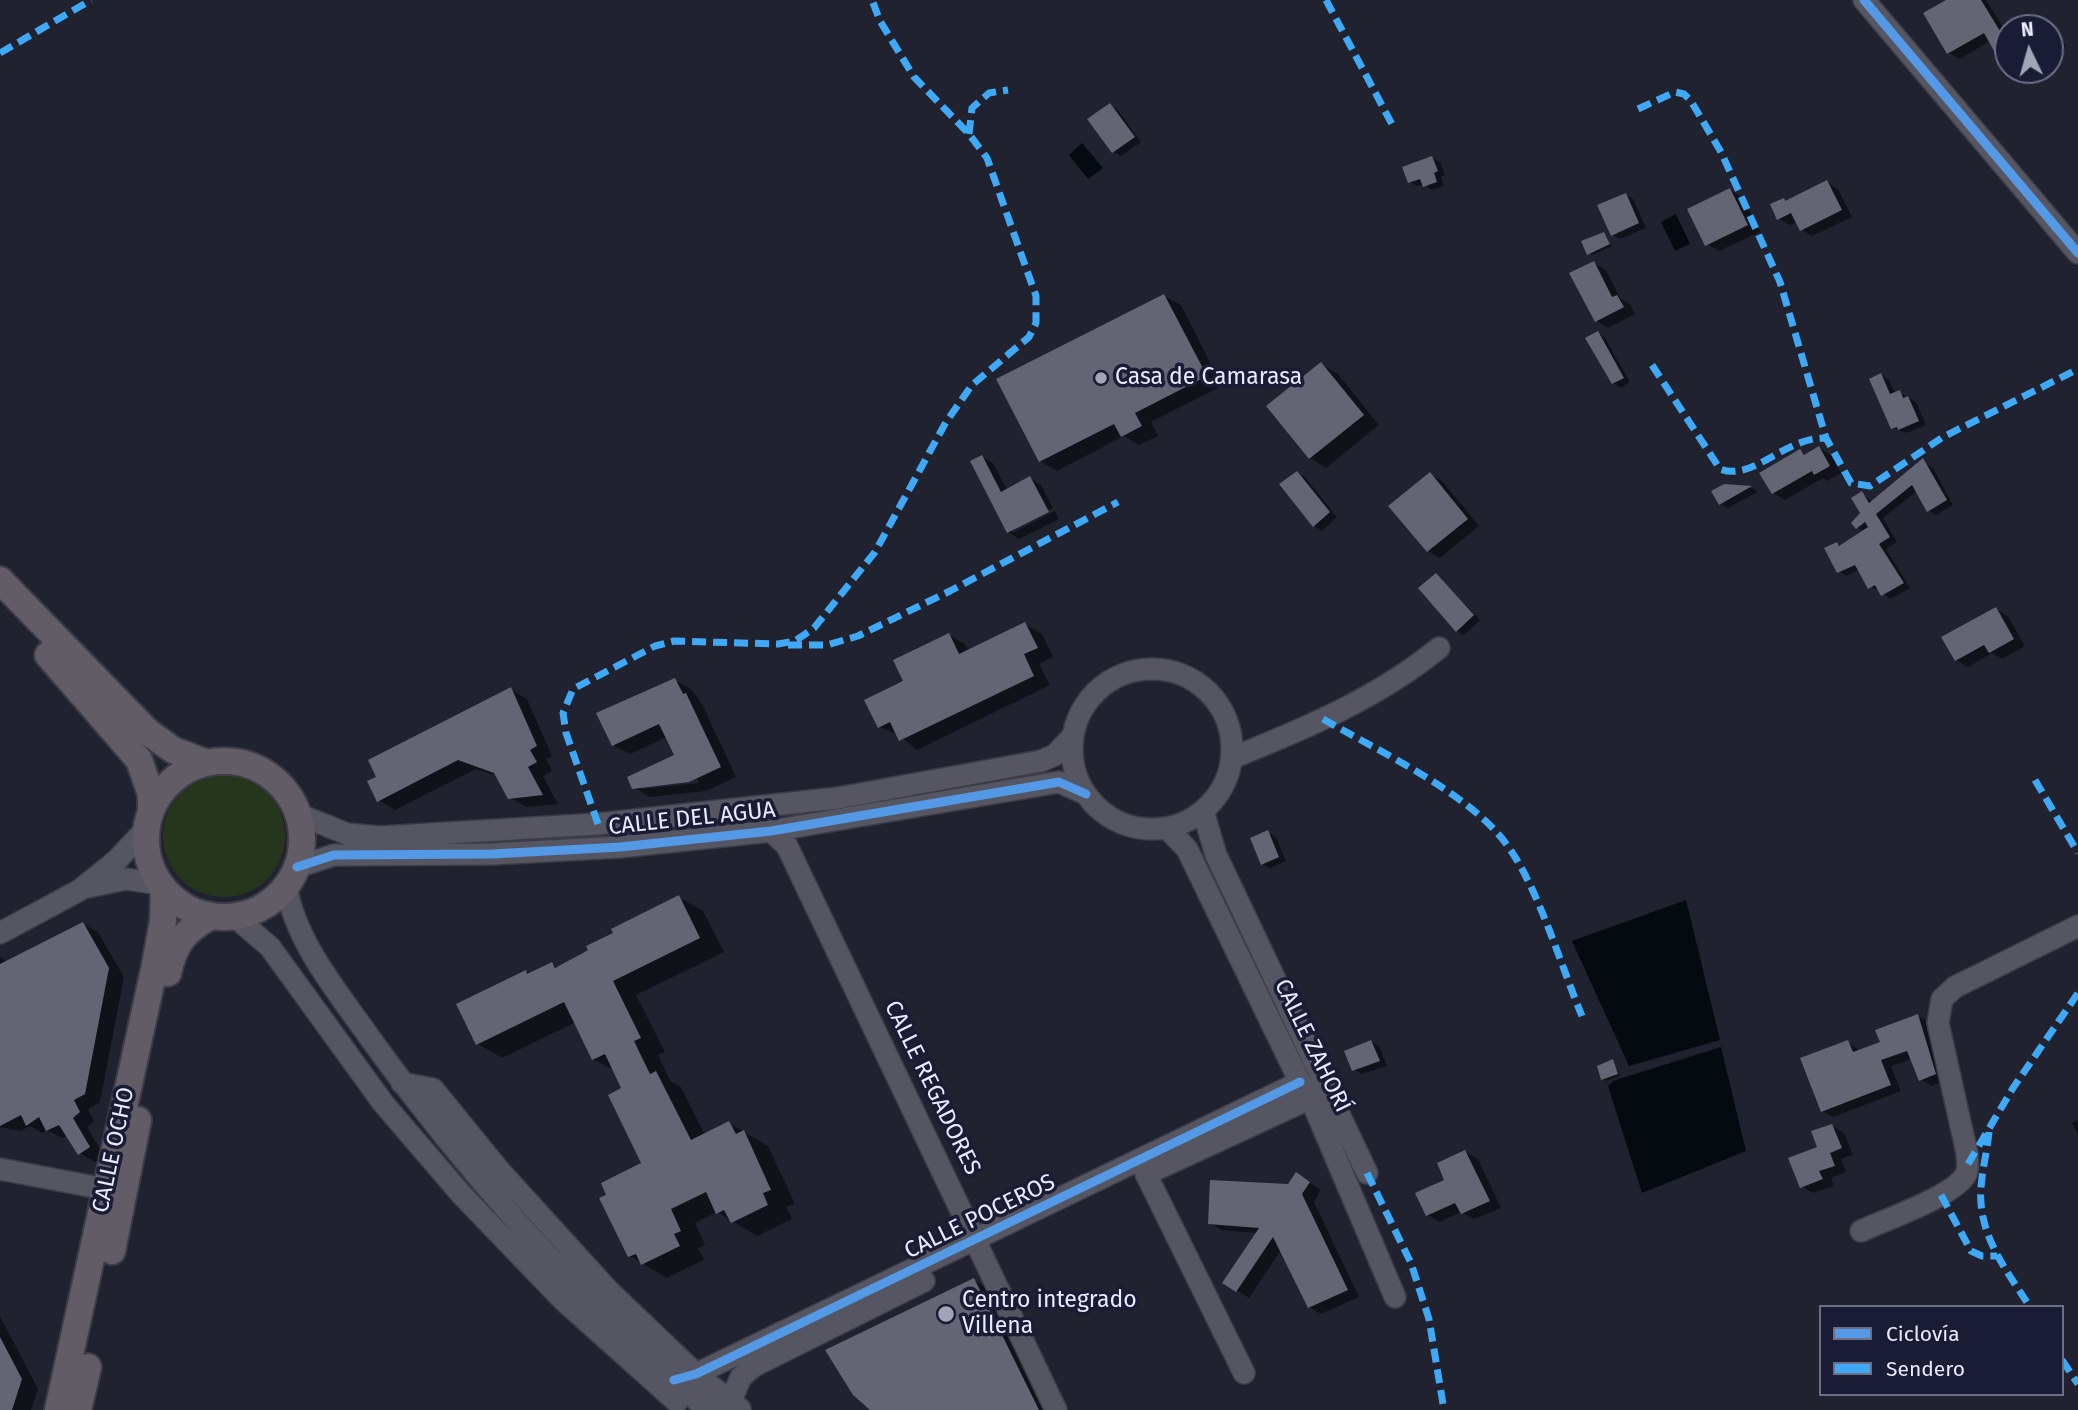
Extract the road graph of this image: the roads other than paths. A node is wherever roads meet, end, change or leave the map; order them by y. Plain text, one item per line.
1 (1864, 0) edge
2 (2078, 253) edge
3 (0, 580) edge
4 (0, 597) edge
5 (1439, 648) dead end
6 (1073, 736) junction
7 (1232, 758) junction
8 (207, 762) junction
9 (1086, 794) junction
10 (1203, 811) junction
11 (298, 814) junction
12 (149, 819) junction
13 (803, 826) junction
14 (1167, 828) junction
15 (771, 831) junction
16 (292, 876) junction
17 (162, 887) junction
18 (80, 890) junction
19 (223, 916) junction
20 (2078, 926) edge
21 (0, 933) edge
22 (402, 1083) junction
23 (1313, 1090) junction
24 (0, 1169) edge
25 (1367, 1173) dead end
26 (1146, 1174) junction
27 (105, 1189) junction
28 (1861, 1231) dead end
29 (983, 1245) junction
30 (1395, 1297) dead end
31 (1244, 1373) dead end
32 (696, 1374) junction
33 (674, 1380) junction
34 (733, 1407) edge
35 (58, 1410) edge
36 (78, 1410) edge
37 (687, 1410) edge
38 (708, 1410) edge
39 (1056, 1410) edge
40 (1071, 1410) edge

1 - 2 street
3 - 8 main road
4 - 12 main road
5 - 7 street
6 - 7 street
6 - 9 street
6 - 11 street, CALLE DEL AGUA
7 - 10 street
8 - 11 main road
8 - 12 main road
9 - 13 street, CALLE DEL AGUA
9 - 14 street
10 - 14 street
10 - 23 street, CALLE ZAHORÍ
11 - 16 main road
12 - 17 main road
12 - 18 street
13 - 15 street, CALLE DEL AGUA
13 - 29 street, CALLE REGADORES
14 - 23 street, CALLE ZAHORÍ
15 - 16 street, CALLE DEL AGUA
15 - 29 street, CALLE REGADORES
16 - 19 main road
16 - 22 street
17 - 18 street
17 - 19 main road
17 - 27 main road, CALLE OCHO
18 - 21 street
19 - 36 main road, CALLE OCHO
19 - 37 street
20 - 28 street
22 - 32 street
22 - 33 street
23 - 25 street, CALLE ZAHORÍ
23 - 26 street, CALLE POCEROS
23 - 29 street, CALLE POCEROS
23 - 30 street, CALLE ZAHORÍ
24 - 27 street
26 - 29 street, CALLE POCEROS
26 - 31 street
27 - 35 main road, CALLE OCHO
29 - 32 street, CALLE POCEROS
29 - 34 street, CALLE POCEROS
29 - 39 street, CALLE REGADORES
29 - 40 street, CALLE REGADORES
32 - 33 street, CALLE POCEROS
32 - 34 street
33 - 38 street

